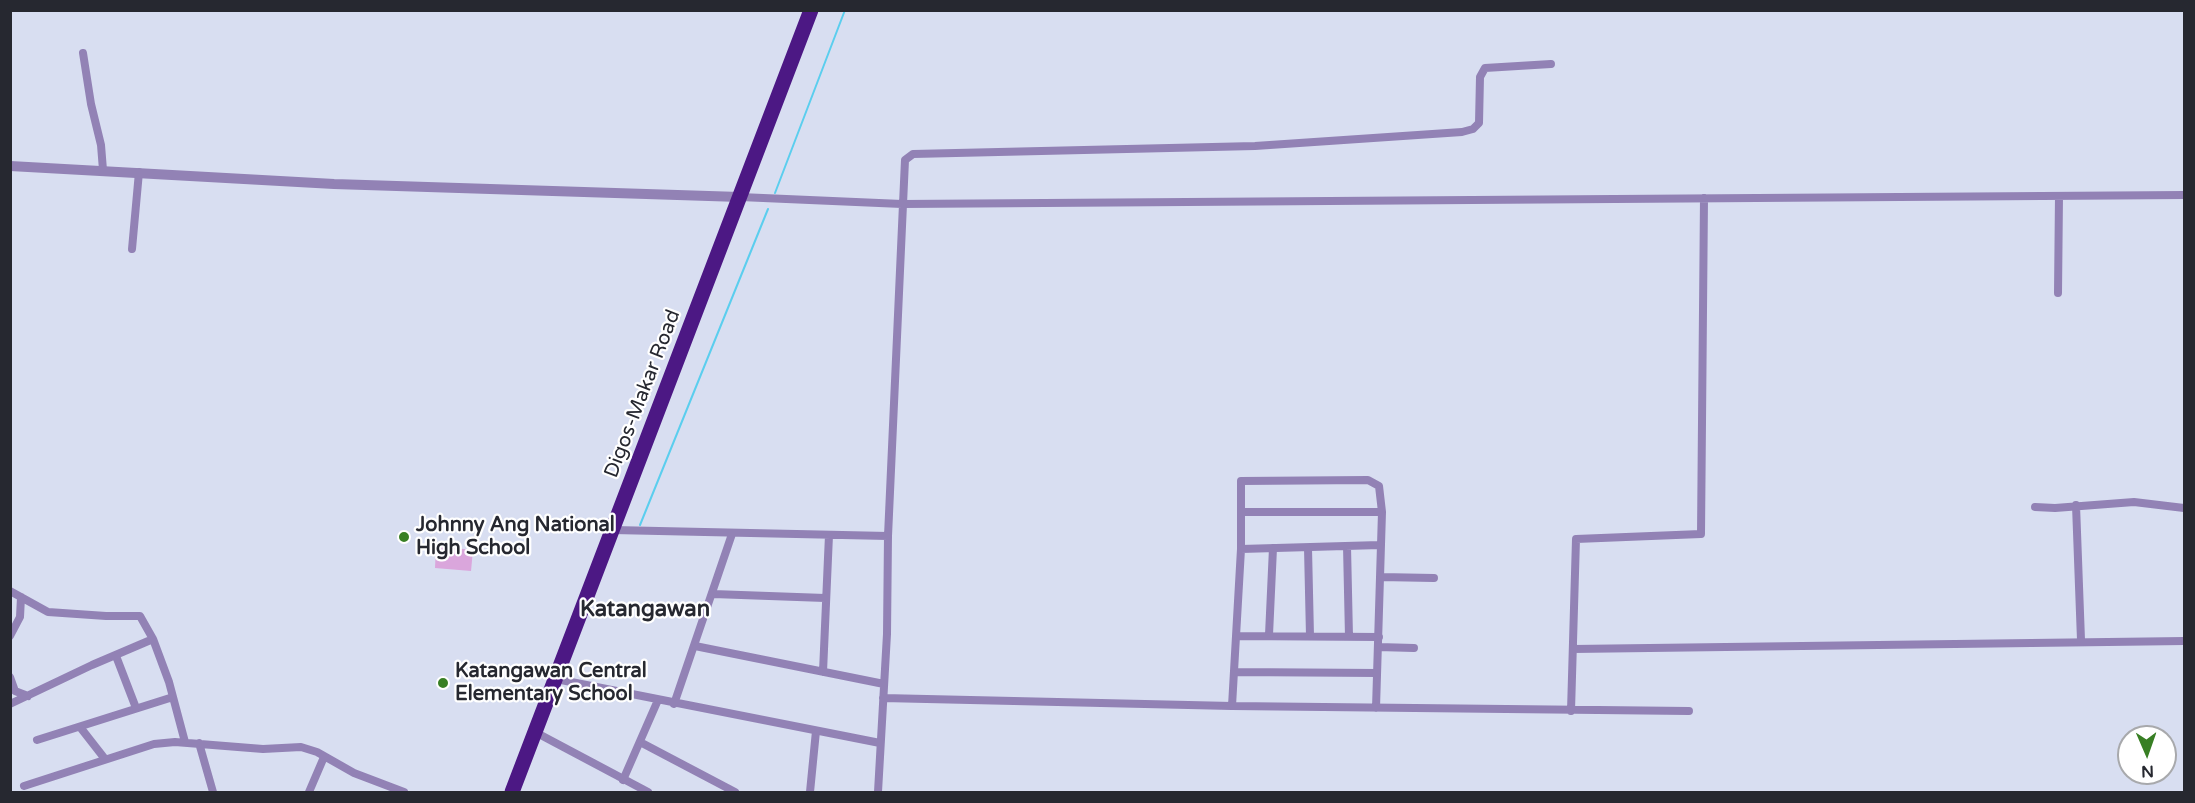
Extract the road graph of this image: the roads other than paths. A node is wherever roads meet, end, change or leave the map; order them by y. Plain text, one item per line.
1 (810, 10) edge
2 (83, 53) dead end
3 (1551, 64) dead end
4 (10, 166) edge
5 (103, 170) junction
6 (139, 172) junction
7 (2184, 195) edge
8 (2059, 196) junction
9 (740, 197) junction
10 (1704, 198) junction
11 (902, 204) junction
12 (132, 249) dead end
13 (2058, 293) dead end
14 (2076, 505) junction
15 (2035, 507) dead end
16 (2184, 508) edge
17 (1242, 512) junction
18 (1382, 512) junction
19 (613, 530) junction
20 (732, 534) junction
21 (829, 535) junction
22 (888, 536) junction
23 (1380, 545) junction
24 (1347, 546) junction
25 (1273, 548) junction
26 (1308, 548) junction
27 (1241, 549) junction
28 (1380, 578) junction
29 (1434, 578) dead end
30 (10, 591) edge
31 (713, 594) junction
32 (21, 597) junction
33 (825, 598) junction
34 (1269, 635) junction
35 (10, 636) edge
36 (1236, 636) junction
37 (1310, 636) junction
38 (1349, 637) junction
39 (1379, 637) junction
40 (153, 639) junction
41 (2081, 640) junction
42 (2184, 641) edge
43 (695, 646) junction
44 (1378, 647) junction
45 (1414, 648) dead end
46 (1573, 650) junction
47 (116, 656) junction
48 (823, 672) junction
49 (1234, 672) junction
50 (1377, 673) junction
51 (10, 677) edge
52 (556, 679) junction
53 (884, 684) junction
54 (28, 696) junction
55 (172, 697) junction
56 (883, 698) junction
57 (658, 700) junction
58 (10, 704) edge
59 (674, 704) junction
60 (1232, 706) junction
61 (136, 708) junction
62 (1376, 708) junction
63 (1571, 711) junction
64 (1689, 711) dead end
65 (80, 727) junction
66 (816, 731) junction
67 (535, 732) junction
68 (37, 740) dead end
69 (185, 742) junction
70 (640, 742) junction
71 (199, 743) junction
72 (880, 743) junction
73 (324, 757) junction
74 (105, 759) junction
75 (623, 780) junction
76 (24, 786) dead end
77 (213, 792) edge
78 (309, 792) edge
79 (404, 792) edge
80 (512, 792) edge
81 (648, 792) edge
82 (735, 792) edge
83 (810, 792) edge
84 (878, 792) edge

1 - 9 highway, Digos-Makar Road
2 - 5 street
3 - 11 street
4 - 5 street
5 - 6 street
6 - 9 street
6 - 12 street
7 - 8 street
8 - 10 street
8 - 13 street
9 - 11 street
9 - 19 highway, Digos-Makar Road
10 - 11 street
10 - 46 street
11 - 22 street
14 - 15 street
14 - 16 street
14 - 41 street
17 - 18 street
17 - 18 street
17 - 27 street
18 - 23 street
19 - 20 street
19 - 52 highway, Digos-Makar Road
20 - 21 street
20 - 31 street
21 - 22 street
21 - 33 street
22 - 53 street
23 - 24 street
23 - 28 street
24 - 26 street
24 - 38 street
25 - 26 street
25 - 27 street
25 - 34 street
26 - 37 street
27 - 36 street
28 - 29 street
28 - 39 street
30 - 32 street
31 - 33 street
31 - 43 street
32 - 35 street
32 - 40 street
33 - 48 street
34 - 36 street
34 - 37 street
36 - 49 street
37 - 38 street
38 - 39 street
39 - 44 street
40 - 47 street
40 - 55 street
41 - 42 street
41 - 46 street
43 - 48 street
43 - 59 street
44 - 45 street
44 - 50 street
46 - 63 street
47 - 54 street
47 - 61 street
48 - 53 street
49 - 50 street
49 - 60 street
50 - 62 street
51 - 54 street
52 - 57 street
52 - 67 highway, Digos-Makar Road
53 - 56 street
54 - 58 street
55 - 61 street
55 - 69 street
56 - 60 street
56 - 72 street
57 - 59 street
57 - 70 street
59 - 66 street
60 - 62 street
61 - 65 street
62 - 63 street
63 - 64 street
65 - 68 street
65 - 74 street
66 - 72 street
66 - 83 street
67 - 75 street
67 - 80 highway, Digos-Makar Road
69 - 71 street
69 - 74 street
70 - 75 street
70 - 82 street
71 - 73 street
71 - 77 street
72 - 84 street
73 - 78 street
73 - 79 street
74 - 76 street
75 - 81 street

